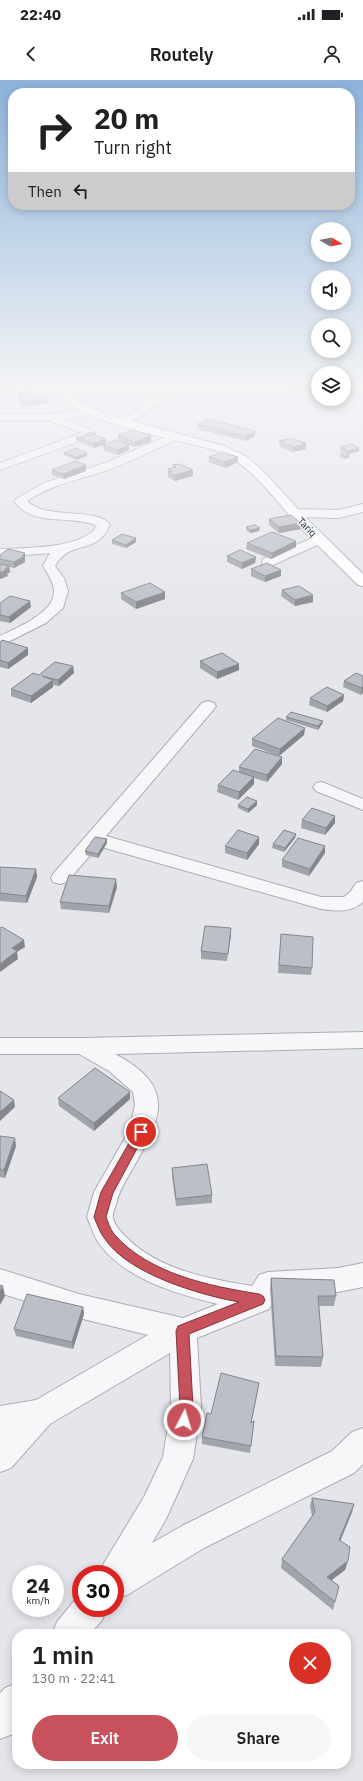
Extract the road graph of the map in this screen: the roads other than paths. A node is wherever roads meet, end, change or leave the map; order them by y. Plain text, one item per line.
1 (107, 465) edge
2 (249, 465) edge
3 (363, 508) edge
4 (294, 513) junction
5 (320, 539) junction
6 (67, 547) junction
7 (0, 553) edge
8 (268, 562) edge
9 (363, 582) edge
10 (0, 642) edge
11 (208, 706) dead end
12 (322, 787) dead end
13 (363, 805) edge
14 (94, 838) junction
15 (60, 878) dead end
16 (363, 887) edge
17 (363, 1040) edge
18 (0, 1046) edge
19 (83, 1046) junction
20 (363, 1275) edge
21 (0, 1281) edge
22 (259, 1300) junction
23 (183, 1331) junction
24 (40, 1414) junction
25 (0, 1421) edge
26 (363, 1443) edge
27 (0, 1457) edge
28 (120, 1565) edge
29 (124, 1578) edge
30 (83, 1617) edge
31 (73, 1629) edge
32 (12, 1706) edge
33 (0, 1721) edge

1 - 6 street
2 - 4 main road, Tariq
3 - 4 street
4 - 5 main road, Tariq
5 - 8 street
5 - 9 main road, Tariq
6 - 7 street
6 - 10 street
11 - 14 street
12 - 13 street
14 - 15 street
14 - 16 street
17 - 19 street
18 - 19 street
19 - 22 street
20 - 22 street
21 - 23 street
22 - 23 street
23 - 24 street
23 - 28 street
24 - 25 street
24 - 27 street
26 - 29 street
30 - 31 street
32 - 33 street

